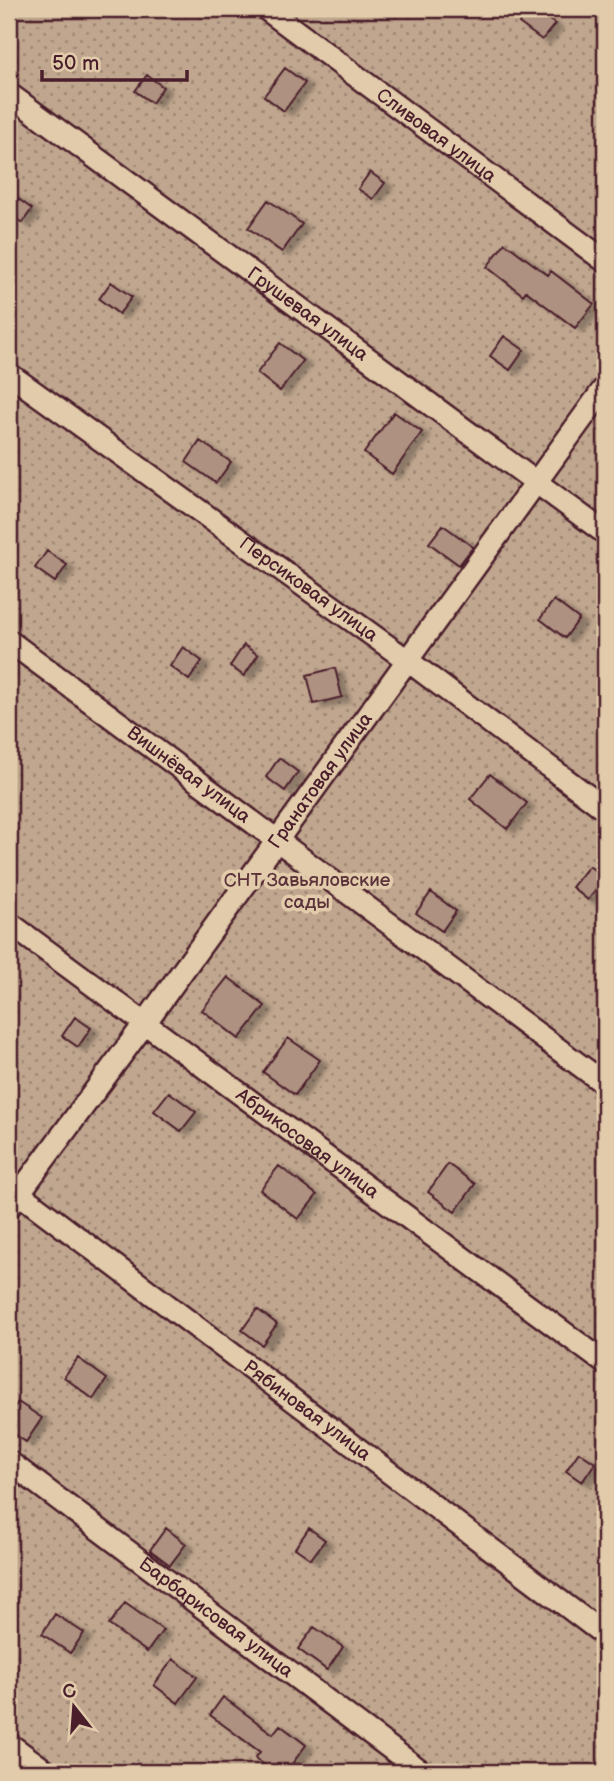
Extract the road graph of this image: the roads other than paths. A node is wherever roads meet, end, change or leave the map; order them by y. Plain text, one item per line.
1 (266, 9) edge
2 (9, 94) edge
3 (605, 261) edge
4 (9, 374) edge
5 (605, 387) edge
6 (536, 482) junction
7 (605, 533) edge
8 (9, 641) edge
9 (407, 660) junction
10 (605, 809) edge
11 (275, 841) junction
12 (9, 923) edge
13 (145, 1023) junction
14 (605, 1084) edge
15 (12, 1196) edge
16 (605, 1363) edge
17 (9, 1462) edge
18 (605, 1635) edge
19 (9, 1744) edge
20 (47, 1772) edge
21 (422, 1772) edge

1 - 3 street, Сливовая улица
2 - 6 street, Грушевая улица
4 - 9 street, Персиковая улица
5 - 6 street, Гранатовая улица
6 - 7 street, Грушевая улица
6 - 9 street, Гранатовая улица
8 - 11 street, Вишнёвая улица
9 - 10 street, Персиковая улица
9 - 11 street, Гранатовая улица
11 - 13 street, Гранатовая улица
11 - 14 street, Вишнёвая улица
12 - 13 street, Абрикосовая улица
13 - 15 street, Гранатовая улица
13 - 16 street, Абрикосовая улица
15 - 18 street, Рябиновая улица
17 - 21 street, Барбарисовая улица
19 - 20 street

